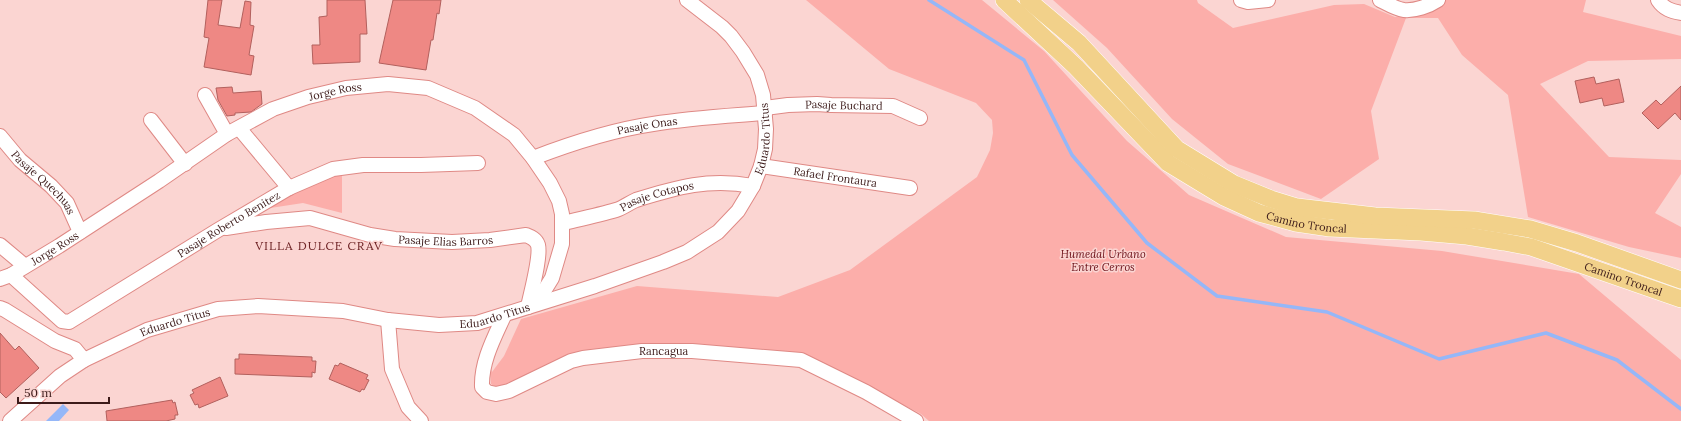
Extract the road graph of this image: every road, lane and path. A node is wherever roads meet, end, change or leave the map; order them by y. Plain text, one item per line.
1 (687, 0) edge
2 (1004, 0) edge
3 (1028, 0) edge
4 (1241, 0) edge
5 (1268, 0) edge
6 (1380, 0) edge
7 (1438, 0) edge
8 (1658, 0) edge
9 (1681, 13) edge
10 (204, 95) dead end
11 (765, 111) junction
12 (920, 118) dead end
13 (151, 120) dead end
14 (233, 131) junction
15 (0, 136) edge
16 (533, 158) junction
17 (478, 163) dead end
18 (185, 164) junction
19 (761, 166) junction
20 (753, 186) junction
21 (289, 188) junction
22 (910, 188) dead end
23 (563, 223) junction
24 (218, 230) junction
25 (80, 232) junction
26 (0, 245) edge
27 (25, 266) junction
28 (4, 279) edge
29 (1681, 280) edge
30 (1681, 298) edge
31 (532, 305) junction
32 (2, 306) edge
33 (504, 316) junction
34 (388, 320) junction
35 (84, 360) junction
36 (10, 421) edge
37 (421, 421) edge
38 (916, 421) edge

1 - 11 street, Eduardo Titus
2 - 30 main road, Camino Troncal
3 - 29 main road, Camino Troncal
4 - 5 street
6 - 7 street
8 - 9 street
10 - 14 street
11 - 12 street, Pasaje Buchard
11 - 16 street, Pasaje Onas
11 - 19 street, Eduardo Titus
13 - 18 street
14 - 16 street, Jorge Ross
14 - 18 street, Jorge Ross
14 - 21 street
15 - 25 street, Pasaje Quechuas
16 - 23 street, Jorge Ross
17 - 21 street, Pasaje Roberto Benitez
18 - 25 street, Jorge Ross
19 - 20 street, Eduardo Titus
19 - 22 street, Rafael Frontaura
20 - 23 street, Pasaje Cotapos
20 - 31 street, Eduardo Titus
21 - 24 street, Pasaje Roberto Benitez
23 - 31 street, Jorge Ross
24 - 28 street, Pasaje Roberto Benitez
24 - 31 street, Pasaje Elias Barros
25 - 27 street, Jorge Ross
26 - 27 street
27 - 28 street, Jorge Ross
31 - 33 street, Eduardo Titus
32 - 35 street
33 - 34 street, Eduardo Titus
33 - 38 street, Rancagua
34 - 35 street, Eduardo Titus
34 - 37 street
35 - 36 street

